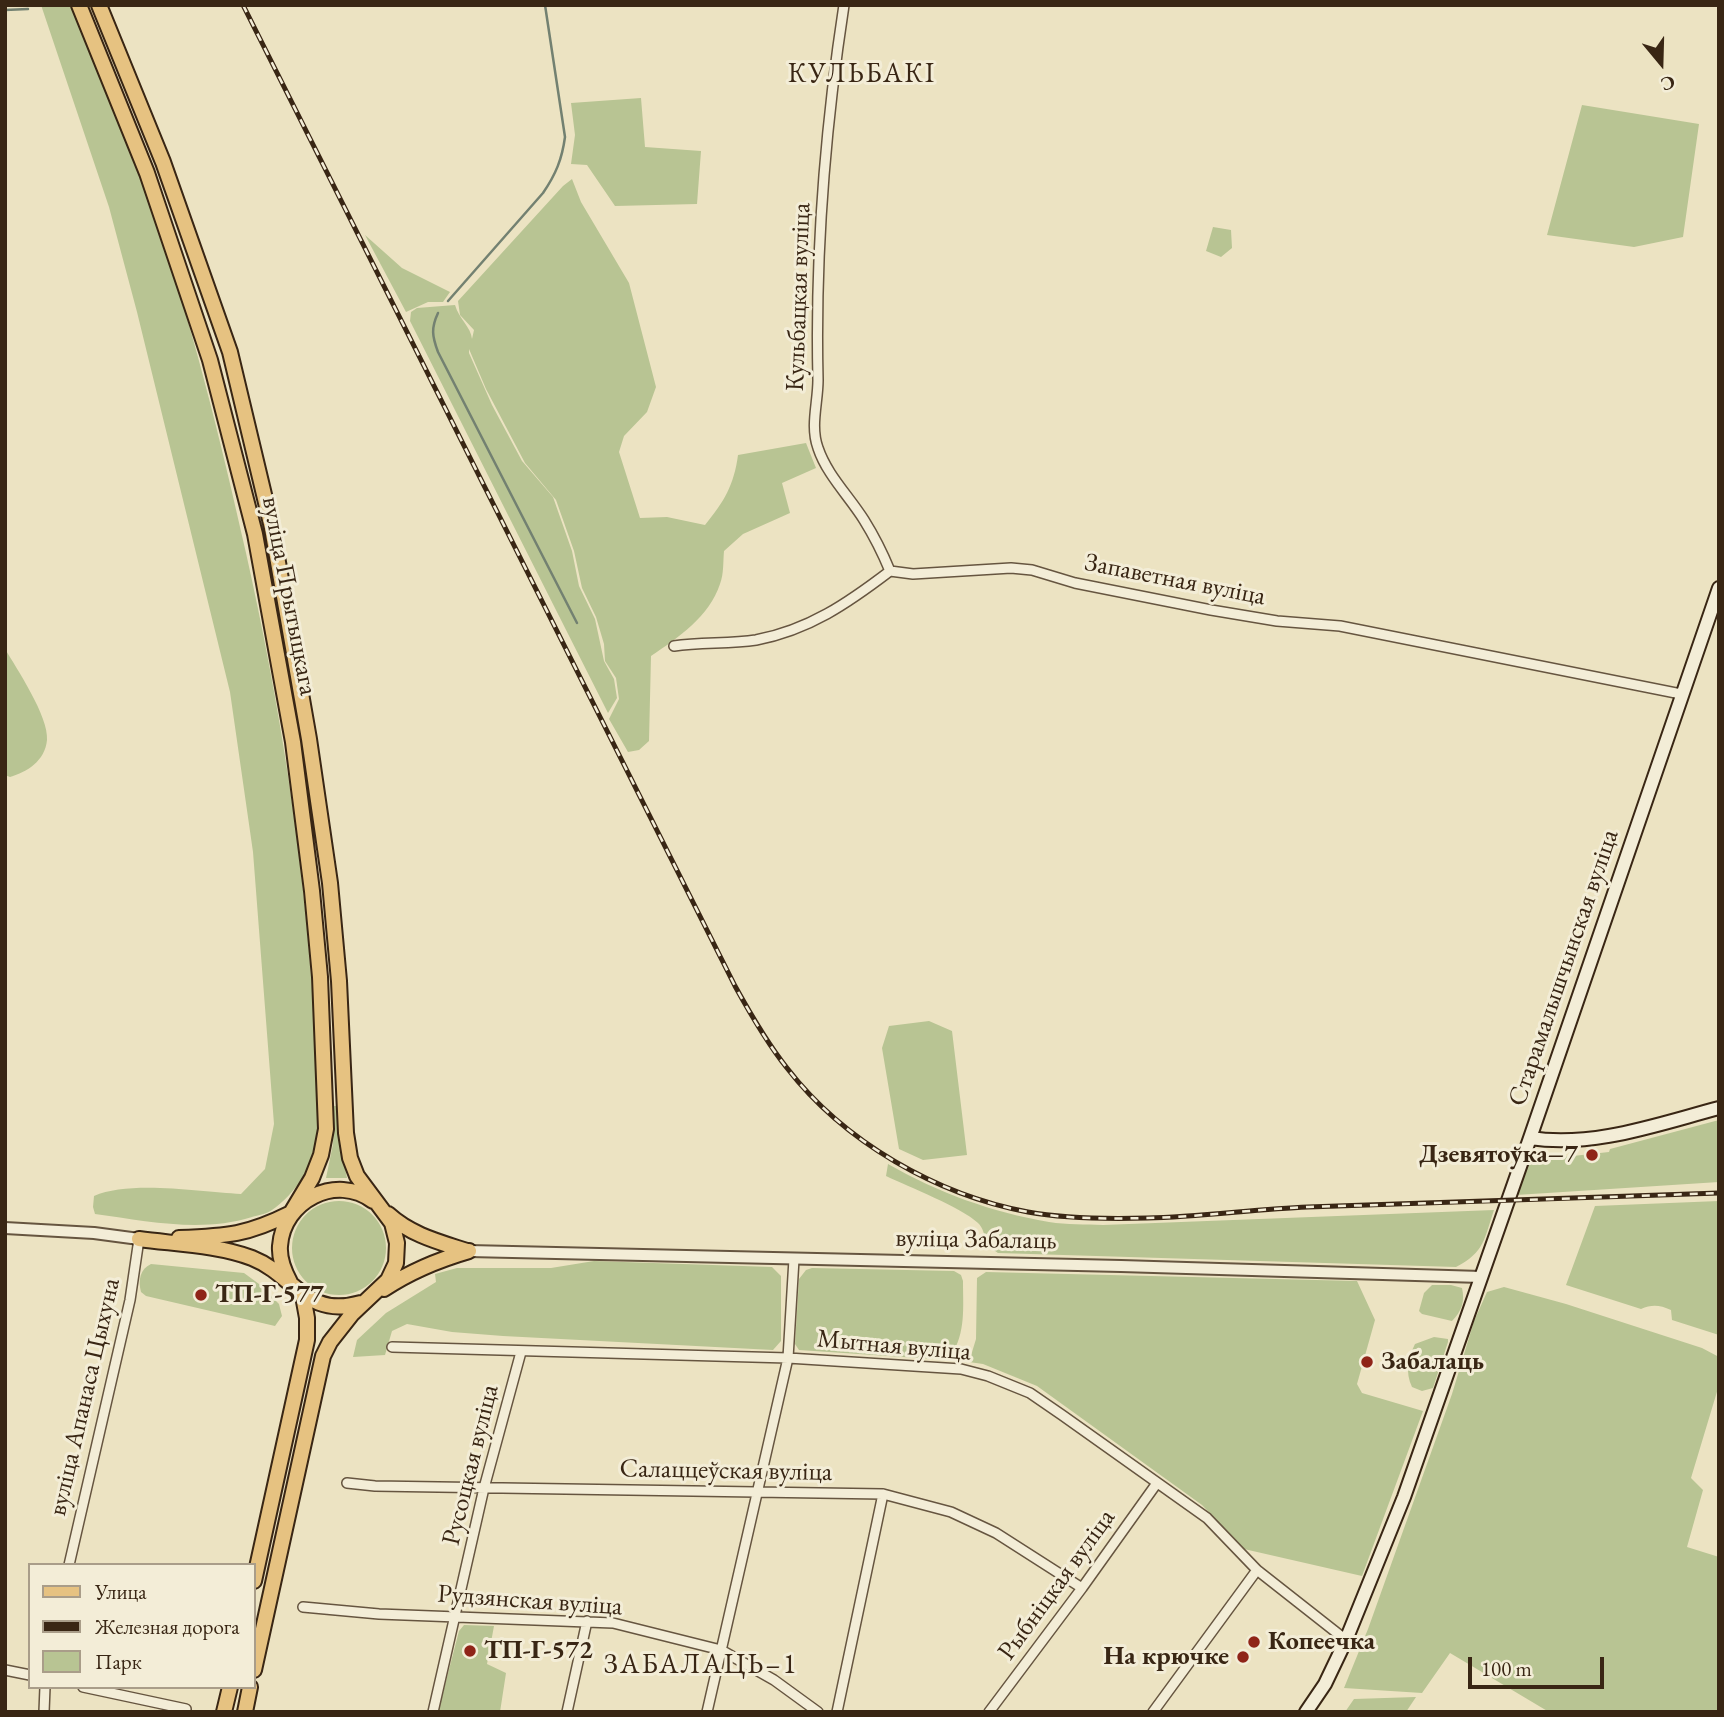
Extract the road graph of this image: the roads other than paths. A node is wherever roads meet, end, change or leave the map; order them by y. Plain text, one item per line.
1 (79, 5) edge
2 (99, 5) edge
3 (844, 5) edge
4 (890, 572) junction
5 (1719, 588) edge
6 (674, 646) dead end
7 (1681, 694) junction
8 (1719, 1108) edge
9 (1530, 1138) junction
10 (380, 1207) junction
11 (291, 1213) junction
12 (5, 1228) edge
13 (139, 1239) junction
14 (469, 1251) junction
15 (794, 1259) junction
16 (1481, 1277) junction
17 (303, 1296) junction
18 (373, 1296) junction
19 (392, 1347) dead end
20 (521, 1352) junction
21 (788, 1358) junction
22 (347, 1483) dead end
23 (1157, 1483) junction
24 (484, 1488) junction
25 (757, 1493) junction
26 (883, 1494) junction
27 (69, 1563) edge
28 (1256, 1570) junction
29 (256, 1572) edge
30 (1082, 1588) junction
31 (303, 1607) dead end
32 (456, 1616) junction
33 (587, 1621) junction
34 (1346, 1640) junction
35 (721, 1650) junction
36 (256, 1661) edge
37 (5, 1670) edge
38 (28, 1675) edge
39 (45, 1689) edge
40 (92, 1689) edge
41 (230, 1689) edge
42 (250, 1689) edge
43 (186, 1709) dead end
44 (44, 1712) edge
45 (225, 1712) edge
46 (245, 1712) edge
47 (433, 1712) edge
48 (567, 1712) edge
49 (707, 1712) edge
50 (818, 1712) edge
51 (837, 1712) edge
52 (989, 1712) edge
53 (1153, 1712) edge
54 (1306, 1712) edge

1 - 11 main road, вуліца Прытыцкага
2 - 10 main road, вуліца Прытыцкага
3 - 4 street, Кульбацкая вуліца
4 - 6 street
4 - 7 street, Запаветная вуліца
5 - 7 main road, Старамалышчынская вуліца
7 - 9 main road, Старамалышчынская вуліца
8 - 9 main road
9 - 16 main road, Старамалышчынская вуліца
10 - 11 main road
10 - 14 main road
10 - 18 main road
11 - 13 main road
11 - 17 main road
12 - 13 street
13 - 17 main road
13 - 27 street, вуліца Апанаса Цыхуна
14 - 15 street, вуліца Забалаць
14 - 18 main road
15 - 16 street, вуліца Забалаць
15 - 21 street
16 - 34 main road, Старамалышчынская вуліца
17 - 18 main road
17 - 29 main road
18 - 36 main road
19 - 20 street, Мытная вуліца
20 - 21 street, Мытная вуліца
20 - 24 street, Русоцкая вуліца
21 - 23 street, Мытная вуліца
21 - 25 street
22 - 24 street, Салаццеўская вуліца
23 - 28 street, Мытная вуліца
23 - 30 street, Рыбніцкая вуліца
24 - 25 street, Салаццеўская вуліца
24 - 32 street, Русоцкая вуліца
25 - 26 street, Салаццеўская вуліца
25 - 35 street
26 - 30 street, Салаццеўская вуліца
26 - 51 street
28 - 34 street, Мытная вуліца
28 - 53 street
30 - 52 street, Рыбніцкая вуліца
31 - 32 street, Рудзянская вуліца
32 - 33 street, Рудзянская вуліца
32 - 47 street, Русоцкая вуліца
33 - 35 street, Рудзянская вуліца
33 - 48 street
34 - 54 main road, Старамалышчынская вуліца
35 - 49 street
35 - 50 street, Рудзянская вуліца
37 - 38 street
39 - 44 street
40 - 43 street
41 - 45 main road
42 - 46 main road

